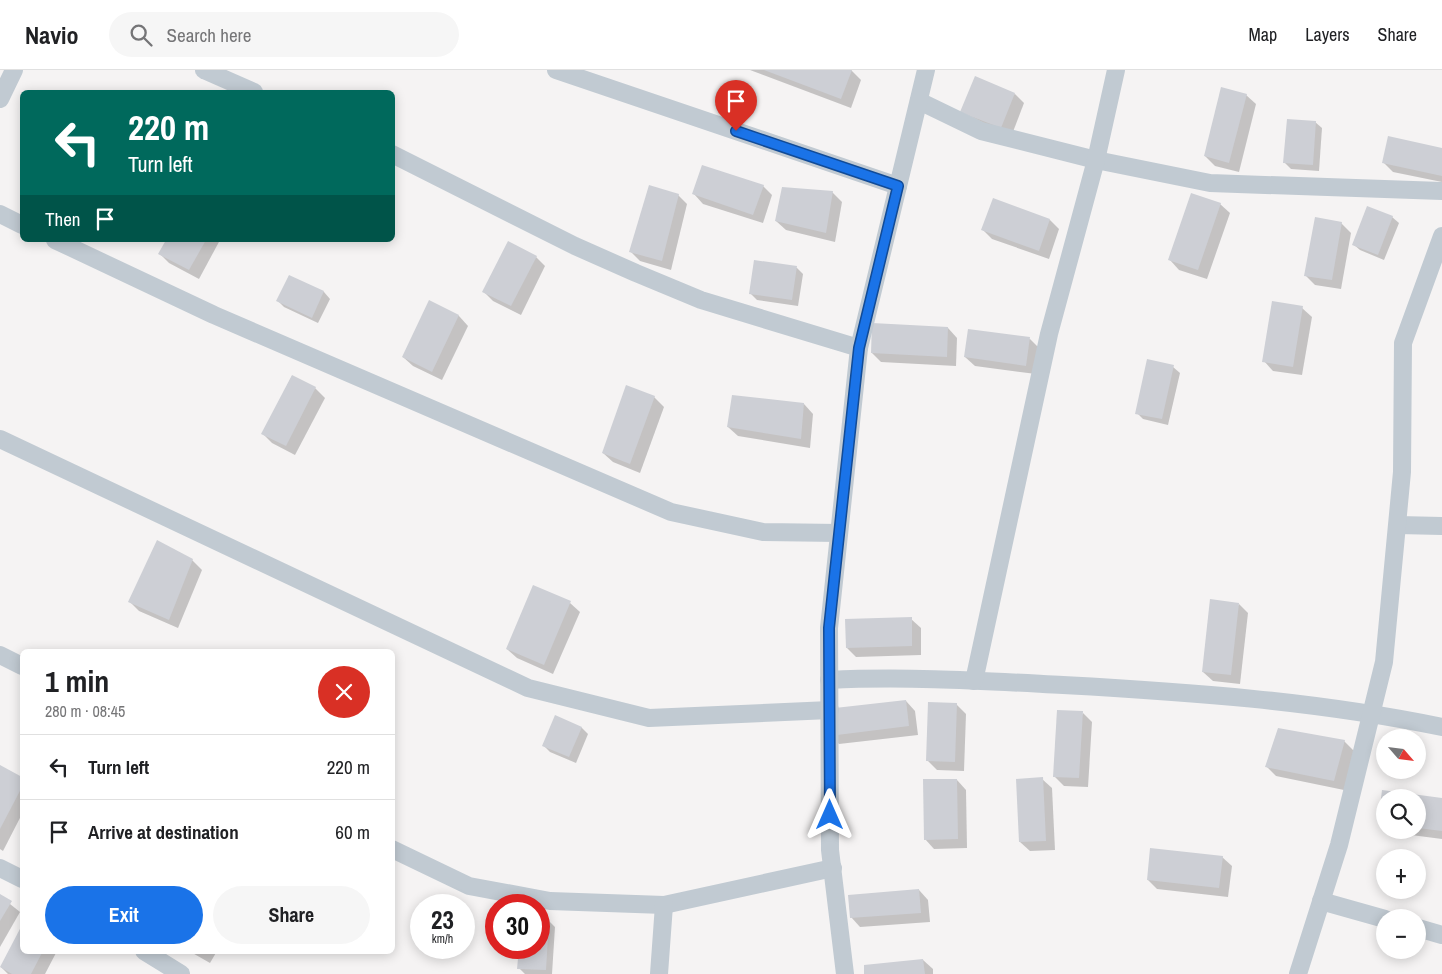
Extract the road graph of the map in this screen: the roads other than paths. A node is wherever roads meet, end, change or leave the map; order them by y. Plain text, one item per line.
1 (14, 70) edge
2 (204, 70) edge
3 (556, 70) edge
4 (926, 70) edge
5 (1116, 70) edge
6 (249, 90) edge
7 (0, 99) edge
8 (919, 101) junction
9 (395, 156) edge
10 (1096, 160) junction
11 (898, 186) junction
12 (1442, 191) edge
13 (0, 214) edge
14 (20, 224) edge
15 (1442, 236) edge
16 (59, 242) edge
17 (859, 348) junction
18 (0, 439) edge
19 (1398, 525) junction
20 (1442, 526) edge
21 (839, 532) junction
22 (0, 655) edge
23 (20, 665) edge
24 (829, 680) junction
25 (974, 681) junction
26 (830, 710) junction
27 (1371, 712) junction
28 (1442, 727) edge
29 (395, 850) edge
30 (0, 868) edge
31 (832, 868) junction
32 (20, 878) edge
33 (1321, 901) junction
34 (664, 905) junction
35 (1376, 916) edge
36 (1426, 930) edge
37 (1442, 935) edge
38 (149, 954) edge
39 (181, 974) edge
40 (659, 974) edge
41 (846, 974) edge
42 (1298, 974) edge

1 - 7 street
2 - 6 street
3 - 11 street
4 - 8 street
5 - 10 street
8 - 10 street
8 - 11 street
9 - 17 street
10 - 12 street
10 - 25 street
11 - 17 street
13 - 14 street
15 - 19 street
16 - 21 street
17 - 21 street
18 - 26 street
19 - 20 street
19 - 27 street
21 - 24 street
22 - 23 street
24 - 25 street
24 - 26 street
25 - 27 street
26 - 31 street
27 - 28 street
27 - 33 street
29 - 34 street
30 - 32 street
31 - 34 street
31 - 41 street
33 - 35 street
33 - 42 street
34 - 40 street
36 - 37 street
38 - 39 street

